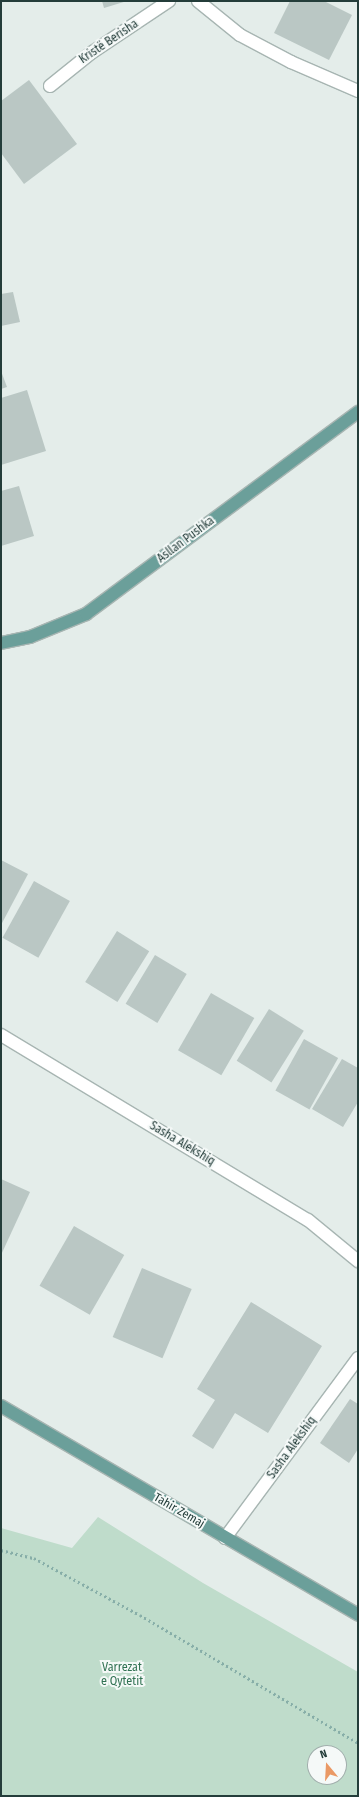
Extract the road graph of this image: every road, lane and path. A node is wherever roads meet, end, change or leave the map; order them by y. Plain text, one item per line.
1 (169, 1) edge
2 (198, 1) edge
3 (50, 86) dead end
4 (358, 90) edge
5 (358, 412) edge
6 (1, 643) edge
7 (1, 1035) edge
8 (358, 1260) edge
9 (358, 1358) edge
10 (1, 1406) edge
11 (225, 1538) junction
12 (1, 1550) edge
13 (358, 1615) edge
14 (358, 1743) edge

1 - 3 street, Kristë Berisha
2 - 4 street
5 - 6 main road, Asllan Pushka
7 - 8 street, Sasha Alekshiq
9 - 11 street, Sasha Alekshiq
10 - 11 main road, Tahir Zemaj
11 - 13 main road, Tahir Zemaj
12 - 14 path

